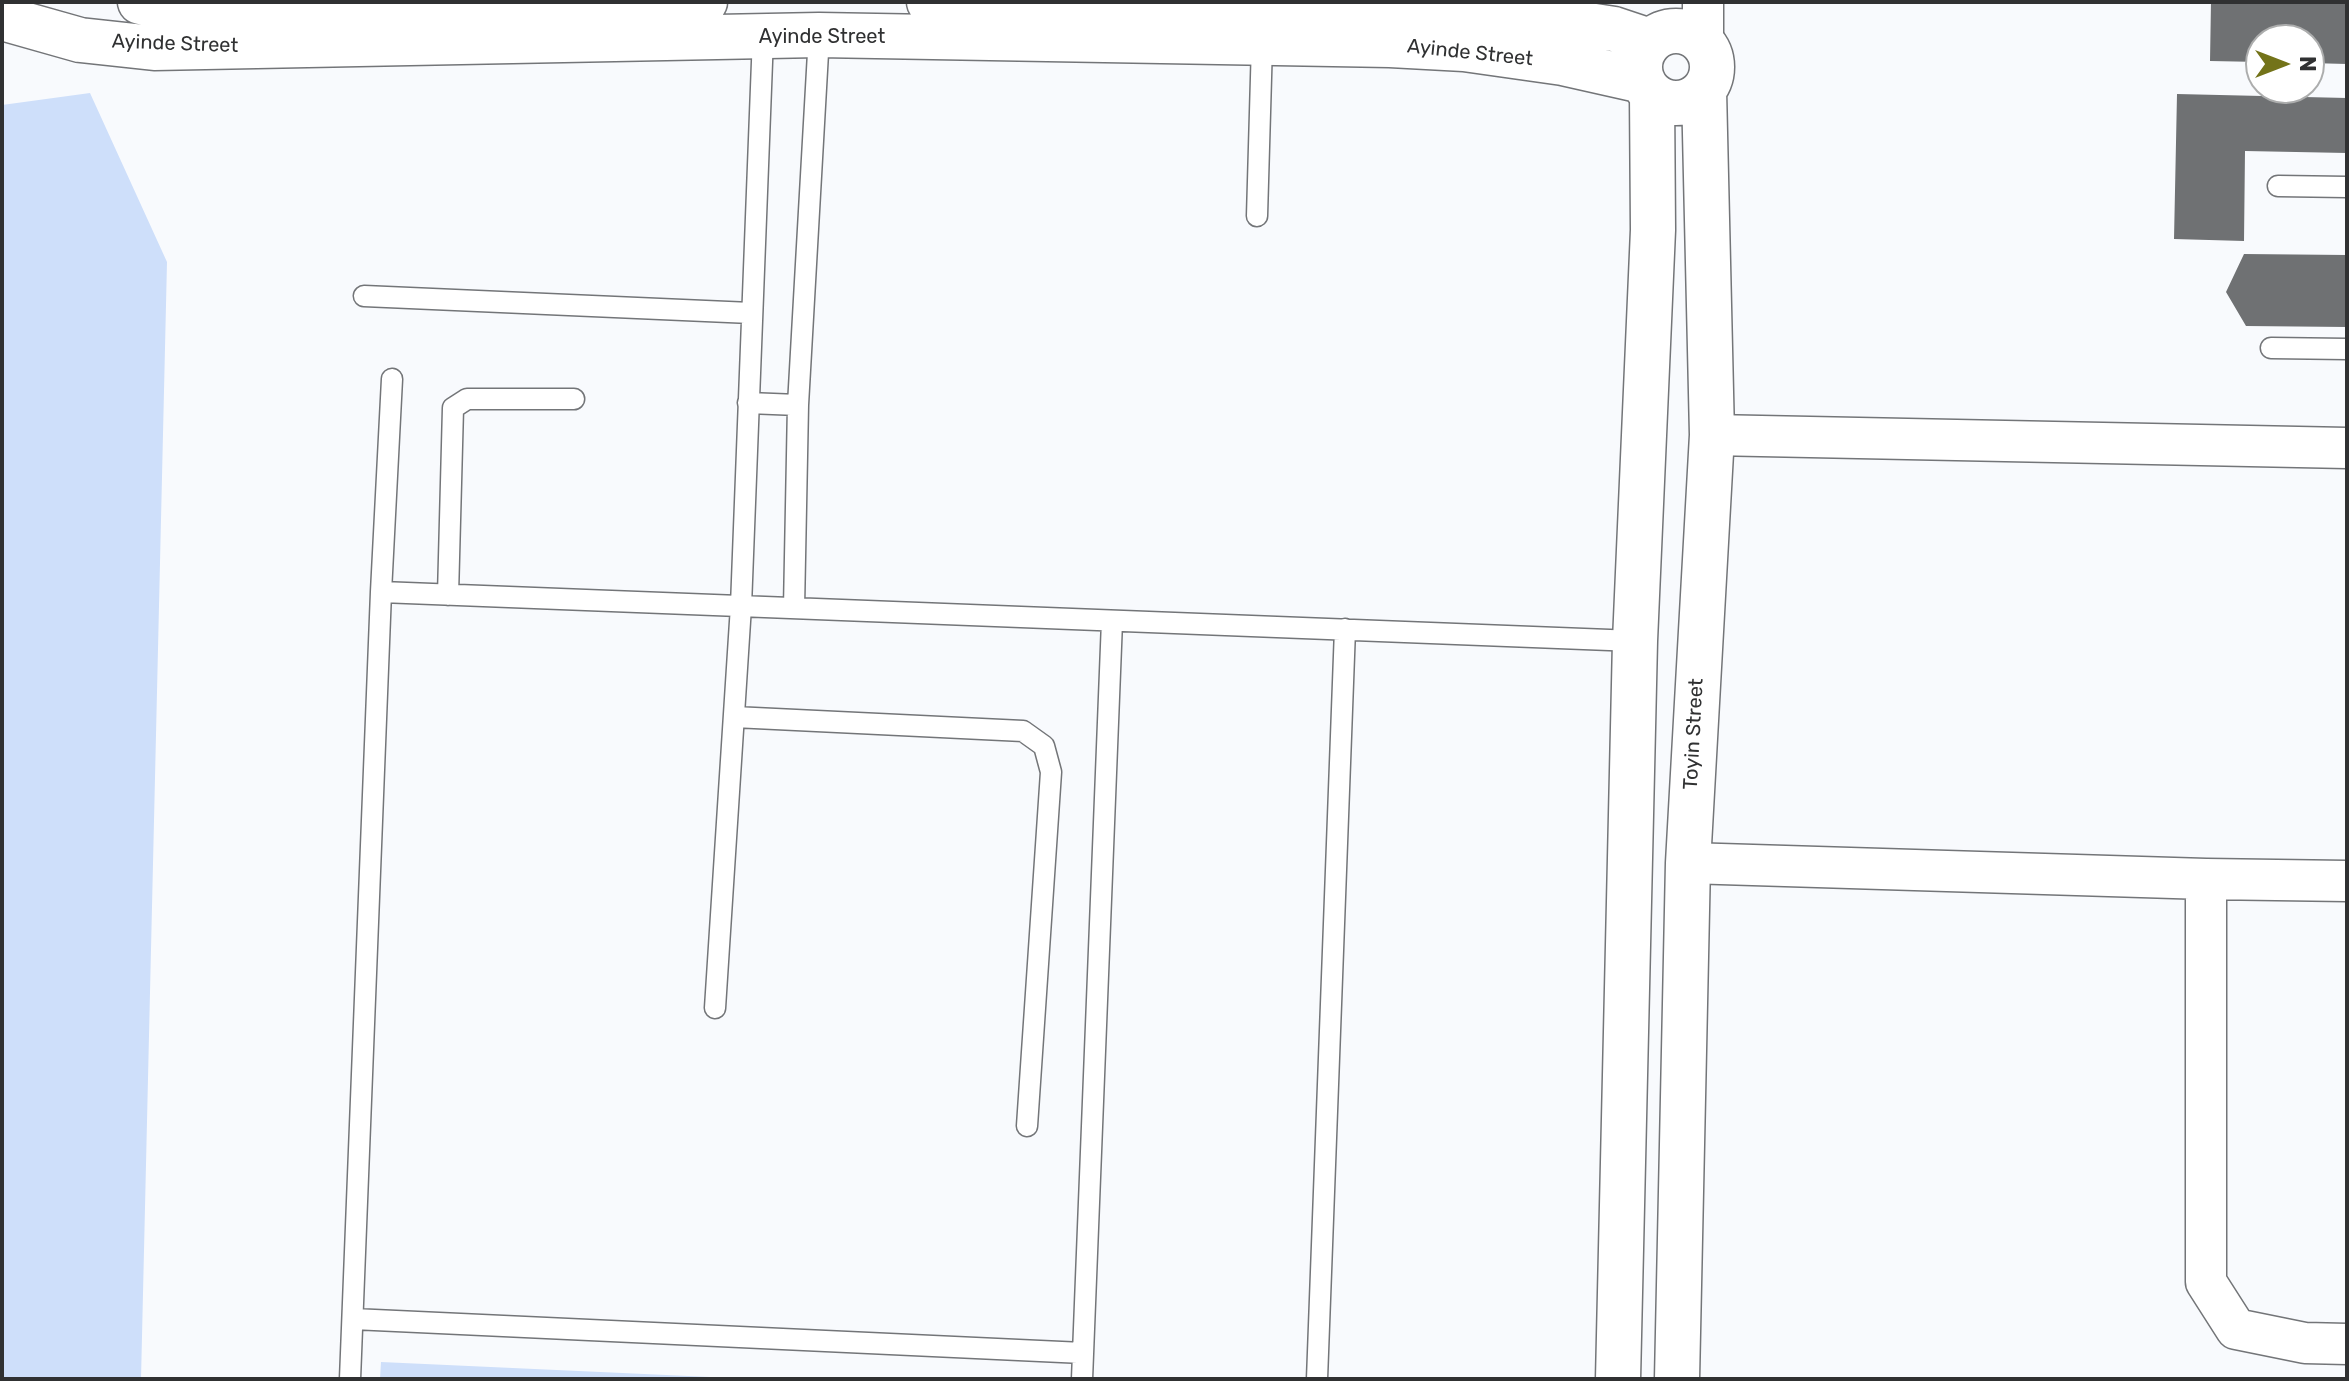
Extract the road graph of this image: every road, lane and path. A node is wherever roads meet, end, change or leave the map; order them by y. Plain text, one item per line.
1 (140, 2) edge
2 (705, 2) edge
3 (929, 2) edge
4 (383, 3) edge
5 (1297, 4) edge
6 (2, 18) edge
7 (819, 35) junction
8 (763, 36) junction
9 (1674, 42) edge
10 (1262, 43) junction
11 (2278, 186) dead end
12 (2347, 187) edge
13 (1257, 216) dead end
14 (364, 296) dead end
15 (751, 313) junction
16 (2271, 348) dead end
17 (2347, 349) edge
18 (392, 379) dead end
19 (574, 399) dead end
20 (748, 403) junction
21 (798, 405) junction
22 (1712, 435) junction
23 (2347, 448) edge
24 (381, 592) junction
25 (448, 595) junction
26 (741, 606) junction
27 (794, 608) junction
28 (1112, 621) junction
29 (1345, 629) junction
30 (1635, 641) junction
31 (734, 717) junction
32 (1688, 863) junction
33 (2206, 879) junction
34 (2347, 881) edge
35 (715, 1008) dead end
36 (1027, 1126) dead end
37 (353, 1319) junction
38 (2347, 1344) edge
39 (1083, 1353) junction
40 (350, 1379) edge
41 (1082, 1379) edge
42 (1317, 1379) edge
43 (1618, 1379) edge
44 (1677, 1379) edge

1 - 4 street, Ayinde Street
2 - 4 street, Ayinde Street
3 - 5 street, Ayinde Street
5 - 9 street, Ayinde Street
6 - 8 street, Ayinde Street
7 - 8 street, Ayinde Street
7 - 10 street, Ayinde Street
7 - 21 lane
8 - 15 lane
9 - 10 street, Ayinde Street
9 - 22 street, Toyin Street
9 - 30 street
10 - 13 lane
11 - 12 lane
14 - 15 lane
15 - 20 lane
16 - 17 lane
18 - 24 lane
19 - 25 lane
20 - 21 lane
20 - 26 lane
21 - 27 lane
22 - 23 street
22 - 32 street, Toyin Street
24 - 25 lane
24 - 37 lane
25 - 26 lane
26 - 27 lane
26 - 31 lane
27 - 28 lane
28 - 29 lane
28 - 39 lane
29 - 30 lane
29 - 42 lane
30 - 43 street
31 - 35 lane
31 - 36 lane
32 - 33 street
32 - 44 street, Toyin Street
33 - 34 street
33 - 38 street
37 - 39 lane
37 - 40 lane
39 - 41 lane

